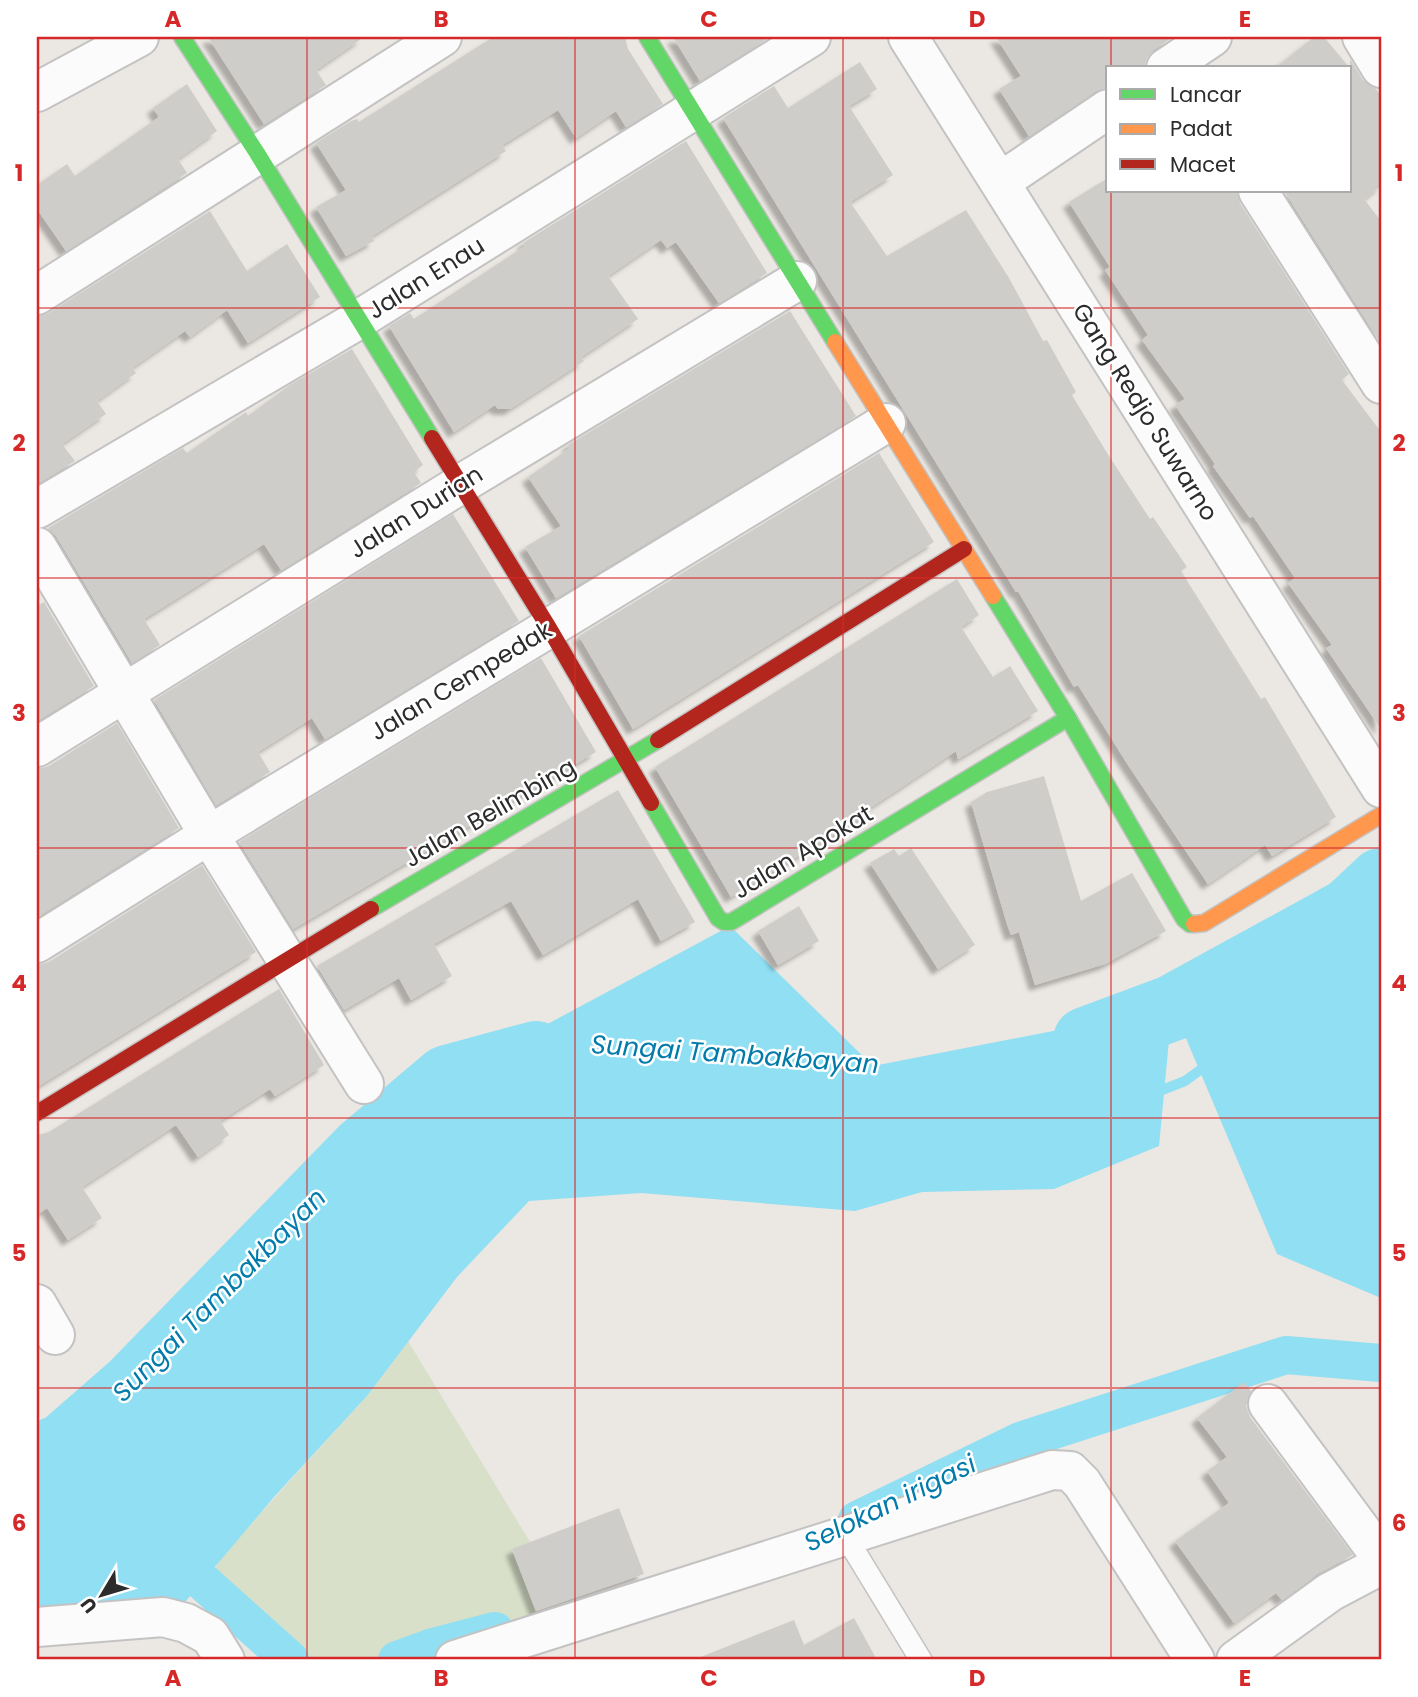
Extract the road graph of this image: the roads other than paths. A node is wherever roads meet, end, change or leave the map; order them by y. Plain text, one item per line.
1 (139, 37) edge
2 (182, 37) edge
3 (442, 37) edge
4 (647, 37) edge
5 (810, 37) edge
6 (908, 37) edge
7 (1212, 37) edge
8 (1362, 37) edge
9 (1173, 66) edge
10 (1381, 68) edge
11 (37, 92) edge
12 (1106, 110) edge
13 (694, 112) junction
14 (257, 153) junction
15 (1000, 182) junction
16 (1259, 192) edge
17 (797, 281) junction
18 (37, 295) edge
19 (358, 320) junction
20 (1381, 384) edge
21 (886, 423) junction
22 (461, 484) junction
23 (37, 509) edge
24 (37, 547) edge
25 (964, 549) junction
26 (549, 628) junction
27 (124, 694) junction
28 (1068, 718) junction
29 (37, 747) edge
30 (627, 759) junction
31 (1381, 788) edge
32 (1381, 815) edge
33 (209, 835) junction
34 (37, 943) edge
35 (286, 959) junction
36 (364, 1084) dead end
37 (37, 1113) edge
38 (1268, 1404) dead end
39 (846, 1537) junction
40 (1381, 1557) edge
41 (1381, 1565) edge
42 (37, 1627) edge
43 (225, 1660) edge
44 (456, 1660) edge
45 (921, 1660) edge
46 (1195, 1660) edge
47 (1236, 1660) edge

1 - 11 street
2 - 14 street, Jalan Apokat
3 - 14 street
4 - 13 street
5 - 13 street, Jalan Enau
6 - 15 street, Gang Redjo Suwarno
7 - 9 street
8 - 10 street
12 - 15 street
13 - 17 street
13 - 19 street, Jalan Enau
14 - 18 street
14 - 19 street, Jalan Apokat
15 - 31 street, Gang Redjo Suwarno
16 - 20 street
17 - 21 street
17 - 22 street, Jalan Durian
19 - 22 street, Jalan Apokat
19 - 23 street, Jalan Enau
21 - 25 street
21 - 26 street, Jalan Cempedak
22 - 26 street, Jalan Apokat
22 - 27 street, Jalan Durian
24 - 27 street
25 - 28 street
25 - 30 street, Jalan Belimbing
26 - 30 street, Jalan Apokat
26 - 33 street, Jalan Cempedak
27 - 29 street, Jalan Durian
27 - 33 street
28 - 30 street, Jalan Apokat
28 - 32 street
30 - 35 street, Jalan Belimbing
33 - 34 street, Jalan Cempedak
33 - 35 street
35 - 36 street
35 - 37 street, Jalan Belimbing
38 - 40 street
39 - 44 street
39 - 45 lane
39 - 46 street
41 - 47 street
42 - 43 street

